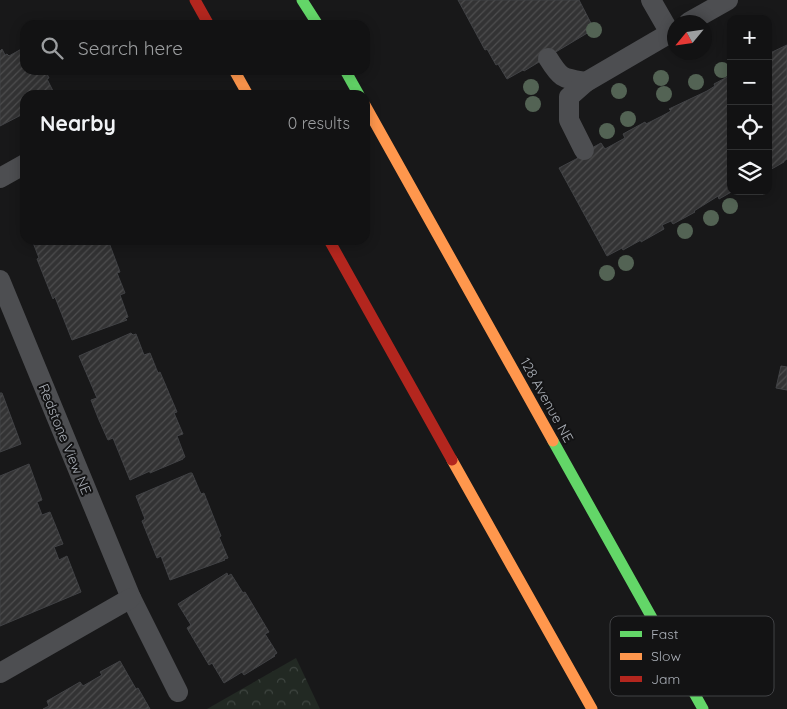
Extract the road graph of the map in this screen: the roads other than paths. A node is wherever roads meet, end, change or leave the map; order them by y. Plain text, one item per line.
1 (195, 0) edge
2 (302, 0) edge
3 (307, 0) edge
4 (651, 0) edge
5 (728, 0) edge
6 (701, 15) edge
7 (206, 20) edge
8 (316, 20) edge
9 (317, 20) edge
10 (667, 24) edge
11 (667, 35) edge
12 (548, 58) dead end
13 (237, 75) edge
14 (348, 75) edge
15 (586, 82) junction
16 (245, 90) edge
17 (356, 90) edge
18 (370, 114) edge
19 (584, 150) dead end
20 (20, 167) edge
21 (0, 178) edge
22 (332, 245) edge
23 (0, 280) edge
24 (130, 598) junction
25 (651, 616) edge
26 (0, 672) edge
27 (178, 692) dead end
28 (696, 696) edge
29 (592, 709) edge
30 (703, 709) edge

1 - 7 main road
2 - 8 main road
3 - 9 main road
4 - 10 lane
5 - 6 lane
11 - 15 lane
12 - 15 lane
13 - 16 main road
14 - 17 main road
15 - 19 lane
18 - 25 main road, 128 Avenue NE
20 - 21 lane
22 - 29 main road
23 - 24 lane, Redstone View NE
24 - 26 lane
24 - 27 lane, Redstone View NE
28 - 30 main road, 128 Avenue NE

